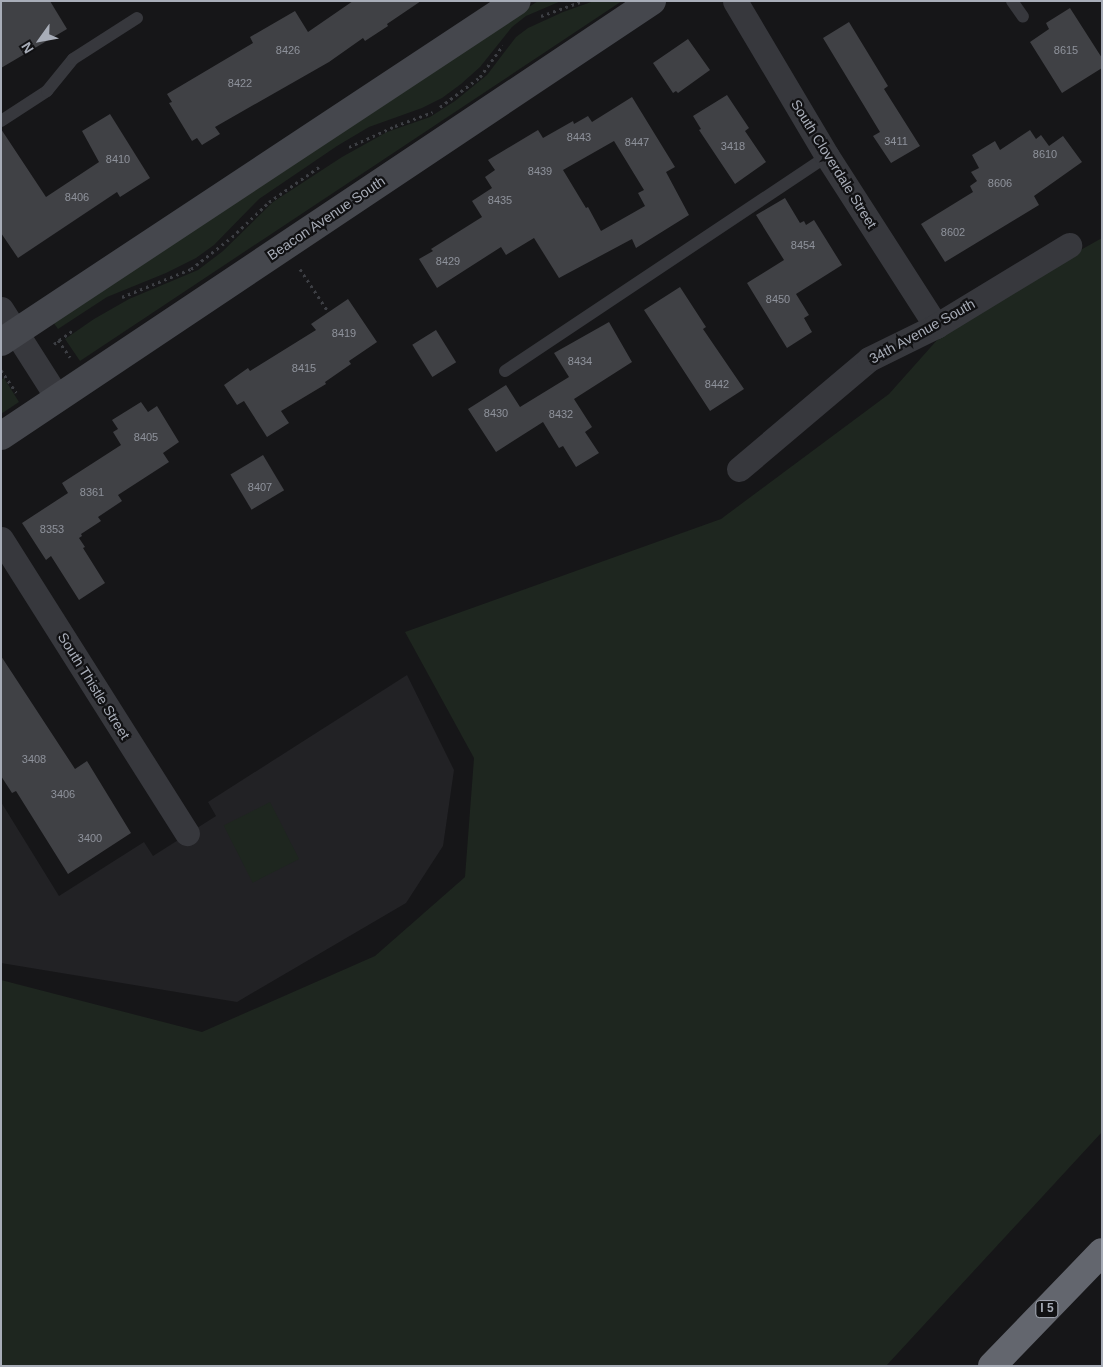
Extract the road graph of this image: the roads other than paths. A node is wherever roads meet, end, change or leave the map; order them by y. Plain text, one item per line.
1 (517, 1) edge
2 (652, 1) edge
3 (735, 1) edge
4 (1012, 1) edge
5 (138, 18) dead end
6 (1023, 18) dead end
7 (1, 121) edge
8 (827, 156) junction
9 (1069, 245) dead end
10 (1, 309) edge
11 (936, 326) junction
12 (9, 337) edge
13 (505, 371) dead end
14 (57, 398) junction
15 (1, 436) edge
16 (739, 469) dead end
17 (1, 539) edge
18 (187, 833) dead end
19 (1102, 1252) edge
20 (992, 1366) edge

1 - 12 main road
2 - 14 main road, Beacon Avenue South
3 - 8 street, South Cloverdale Street
4 - 6 lane
5 - 7 lane
8 - 11 street, South Cloverdale Street
8 - 13 lane
9 - 11 street, 34th Avenue South
10 - 12 street
11 - 16 street, 34th Avenue South
12 - 14 street
14 - 15 main road, Beacon Avenue South
17 - 18 street, South Thistle Street
19 - 20 highway, I 5

